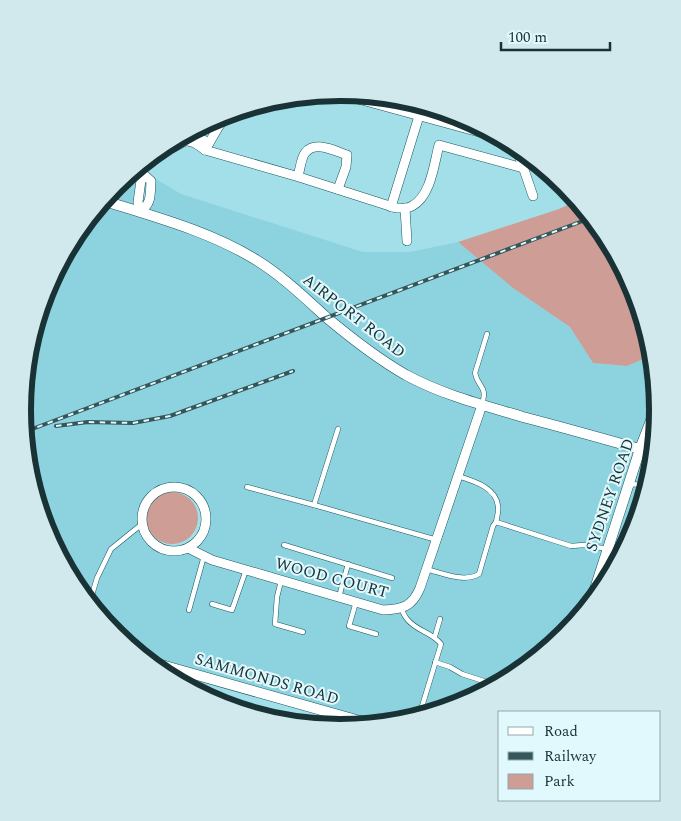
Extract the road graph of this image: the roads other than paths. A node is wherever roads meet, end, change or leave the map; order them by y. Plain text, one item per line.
1 (373, 103) edge
2 (419, 116) junction
3 (219, 126) edge
4 (469, 129) edge
5 (191, 140) edge
6 (207, 146) junction
7 (520, 159) edge
8 (523, 168) junction
9 (143, 173) edge
10 (298, 176) junction
11 (338, 189) junction
12 (533, 196) dead end
13 (112, 203) edge
14 (391, 207) junction
15 (405, 208) junction
16 (140, 212) junction
17 (407, 241) dead end
18 (487, 334) dead end
19 (482, 405) junction
20 (338, 429) dead end
21 (648, 439) edge
22 (645, 451) edge
23 (458, 476) junction
24 (629, 484) junction
25 (641, 485) edge
26 (247, 487) dead end
27 (314, 505) junction
28 (496, 522) junction
29 (142, 524) junction
30 (437, 540) junction
31 (284, 545) dead end
32 (188, 548) junction
33 (608, 549) junction
34 (204, 556) junction
35 (348, 564) junction
36 (246, 570) junction
37 (426, 570) junction
38 (392, 578) dead end
39 (281, 581) junction
40 (597, 584) edge
41 (91, 594) edge
42 (339, 597) junction
43 (356, 602) junction
44 (212, 604) dead end
45 (401, 608) junction
46 (190, 610) dead end
47 (440, 619) dead end
48 (303, 632) dead end
49 (376, 634) dead end
50 (435, 636) junction
51 (435, 662) junction
52 (167, 667) edge
53 (487, 682) edge
54 (421, 709) edge
55 (354, 719) edge

1 - 2 street
2 - 4 street
2 - 14 street
3 - 6 street
5 - 6 street
6 - 10 street
7 - 8 street
8 - 12 street
8 - 15 street
9 - 16 street
10 - 11 street
10 - 11 street
11 - 14 street
13 - 16 street, AIRPORT ROAD
14 - 15 street
15 - 17 street
16 - 19 street, AIRPORT ROAD
18 - 19 lane
19 - 22 street, AIRPORT ROAD
19 - 23 street, WOOD COURT
20 - 27 lane
21 - 22 street, SYDNEY ROAD
22 - 24 street, SYDNEY ROAD
23 - 28 lane
23 - 30 street, WOOD COURT
24 - 25 lane
24 - 33 street, SYDNEY ROAD
26 - 27 lane
27 - 30 lane
28 - 33 lane
28 - 37 lane
29 - 32 street, WOOD COURT
29 - 32 street
29 - 41 lane
30 - 37 street, WOOD COURT
31 - 35 lane
32 - 34 street, WOOD COURT
33 - 40 street, SYDNEY ROAD
34 - 36 street, WOOD COURT
34 - 46 lane
35 - 38 lane
35 - 42 lane
36 - 39 street, WOOD COURT
36 - 44 lane
37 - 45 street, WOOD COURT
39 - 42 street, WOOD COURT
39 - 48 lane
42 - 43 street, WOOD COURT
43 - 45 street, WOOD COURT
43 - 49 lane
45 - 50 lane
47 - 50 lane
50 - 51 lane
51 - 53 lane
51 - 54 lane
52 - 55 street, SAMMONDS ROAD

